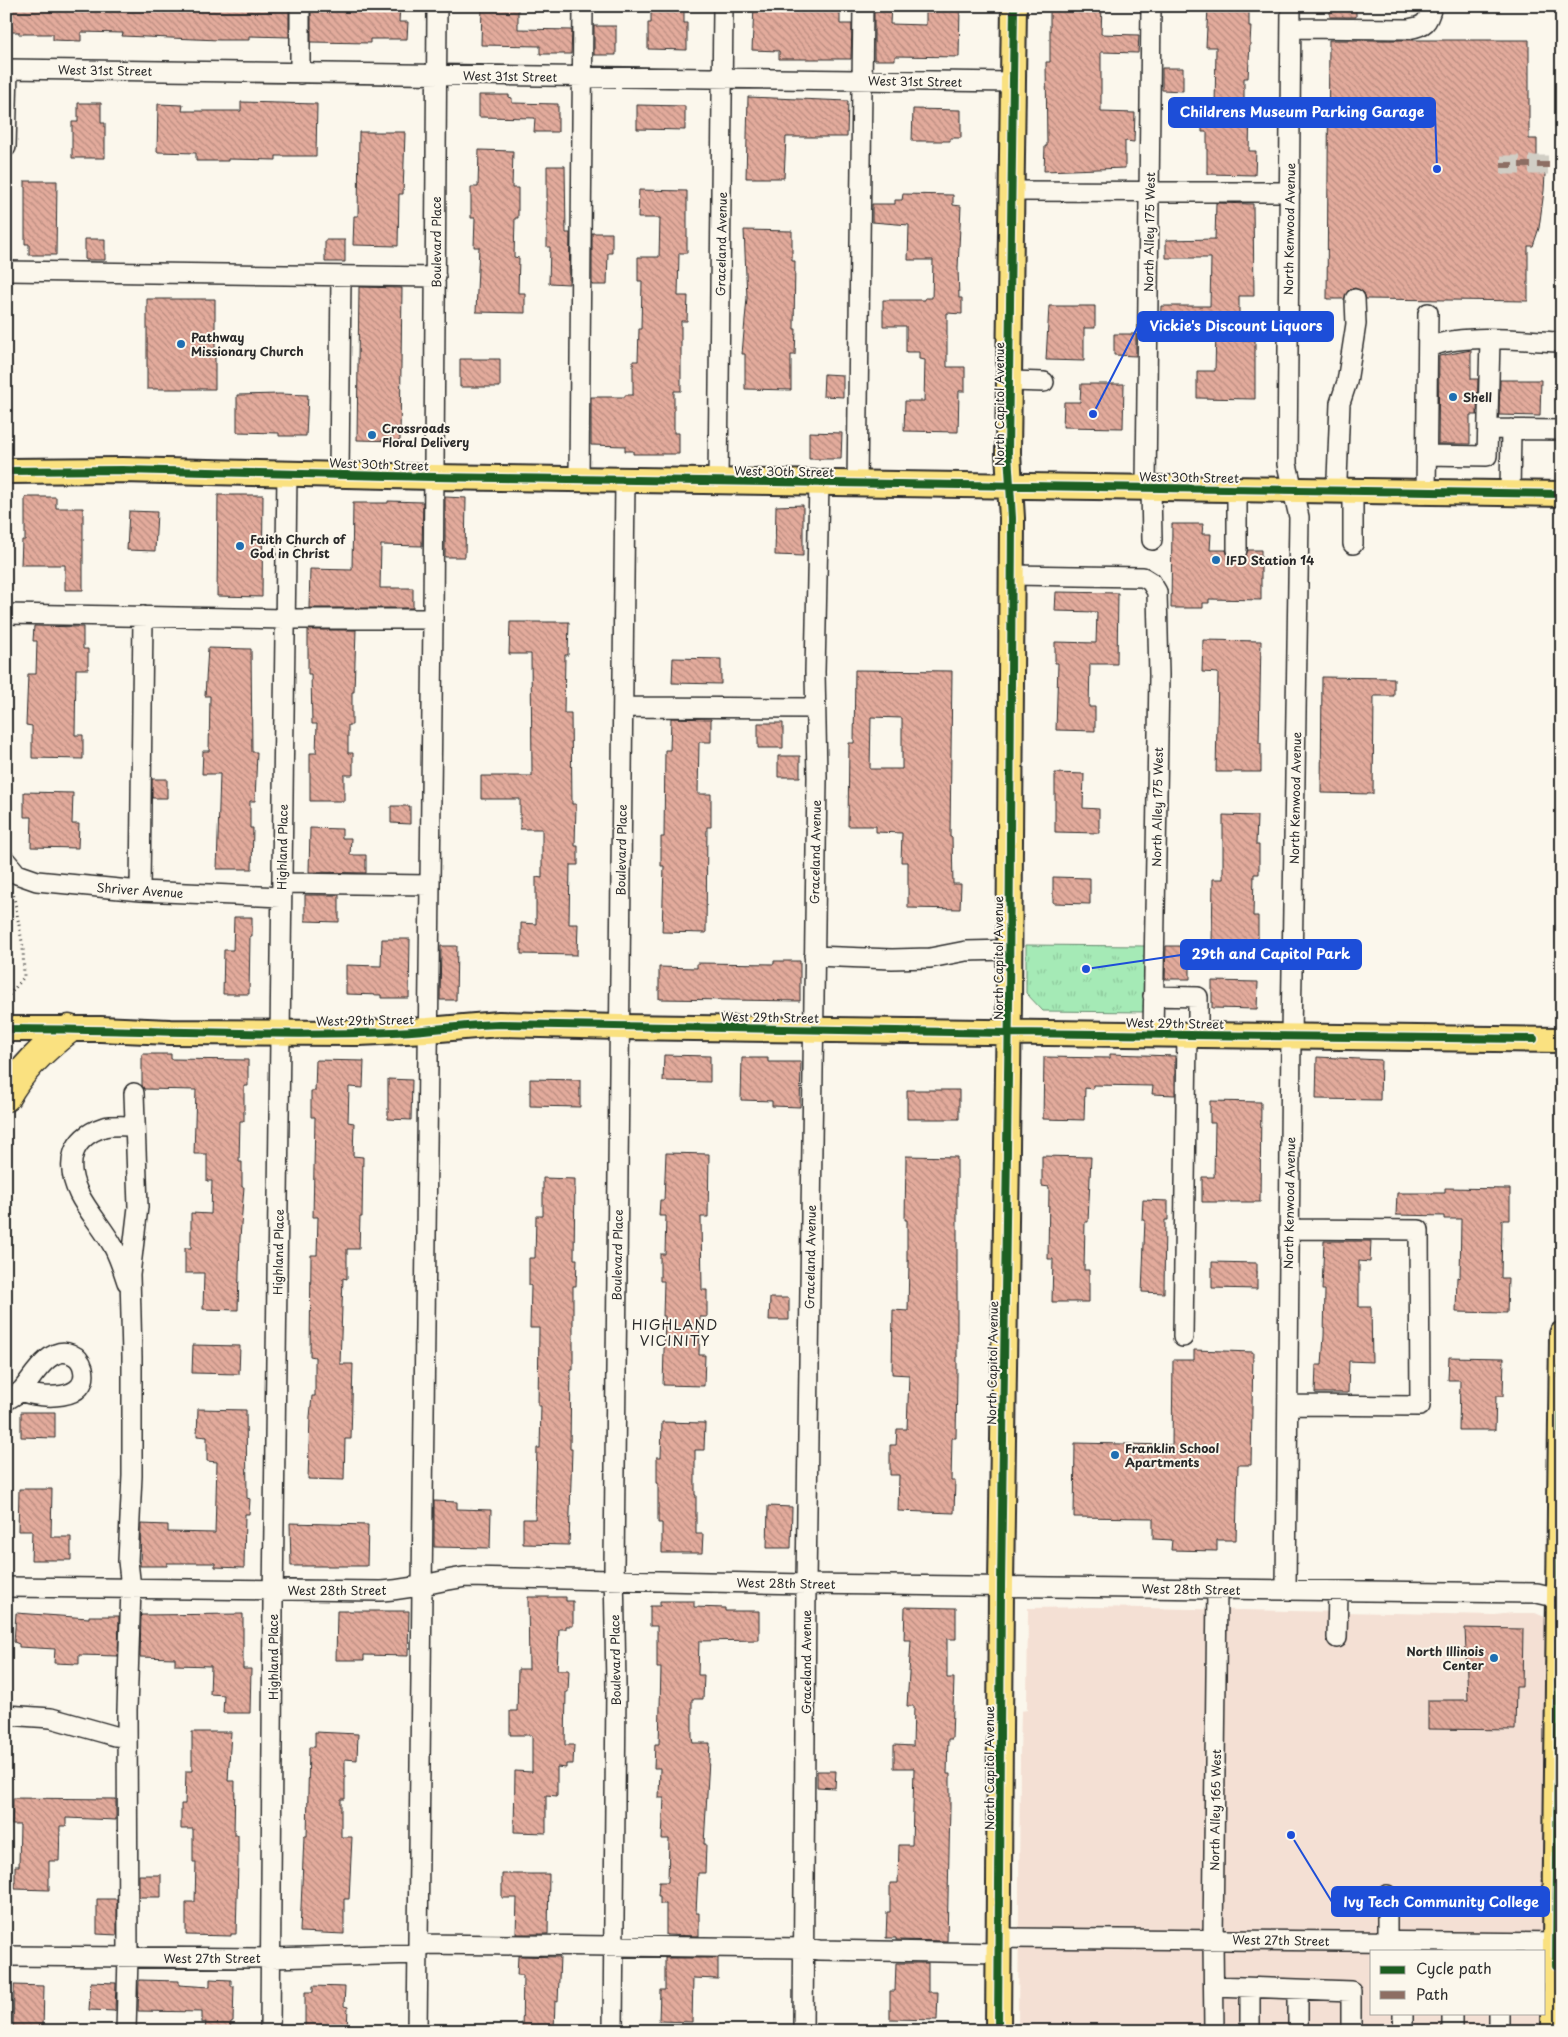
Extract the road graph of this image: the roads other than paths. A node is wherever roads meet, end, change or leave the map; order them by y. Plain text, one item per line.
1 (300, 6) edge
2 (437, 6) edge
3 (583, 6) edge
4 (723, 6) edge
5 (863, 6) edge
6 (1014, 6) edge
7 (1151, 6) edge
8 (1291, 6) edge
9 (1432, 6) edge
10 (1291, 28) junction
11 (7, 68) edge
12 (300, 74) junction
13 (437, 75) junction
14 (583, 76) junction
15 (722, 78) junction
16 (862, 80) junction
17 (1013, 82) junction
18 (6, 147) edge
19 (1012, 191) junction
20 (1150, 191) junction
21 (1290, 192) junction
22 (6, 271) edge
23 (341, 276) junction
24 (436, 276) junction
25 (1355, 299) dead end
26 (1428, 313) dead end
27 (1490, 340) junction
28 (1562, 342) edge
29 (1428, 348) junction
30 (1010, 381) junction
31 (1044, 382) dead end
32 (1488, 429) junction
33 (1511, 429) junction
34 (1562, 430) edge
35 (1426, 455) junction
36 (6, 470) edge
37 (287, 473) junction
38 (339, 474) junction
39 (433, 477) junction
40 (580, 478) junction
41 (625, 479) junction
42 (718, 481) junction
43 (819, 483) junction
44 (857, 484) junction
45 (1010, 486) junction
46 (1149, 488) junction
47 (1237, 489) junction
48 (1293, 490) junction
49 (1330, 491) junction
50 (1353, 492) junction
51 (1426, 492) junction
52 (1510, 493) junction
53 (1562, 494) edge
54 (1152, 540) dead end
55 (1353, 544) dead end
56 (1237, 550) dead end
57 (1011, 575) junction
58 (6, 614) edge
59 (143, 616) junction
60 (285, 619) junction
61 (433, 619) junction
62 (623, 707) junction
63 (816, 708) junction
64 (12, 867) edge
65 (429, 886) junction
66 (282, 890) junction
67 (140, 891) junction
68 (1009, 950) junction
69 (814, 956) junction
70 (1153, 996) junction
71 (619, 1027) junction
72 (6, 1029) edge
73 (68, 1029) junction
74 (813, 1029) junction
75 (428, 1030) junction
76 (280, 1032) junction
77 (1008, 1033) junction
78 (1153, 1034) junction
79 (1192, 1034) junction
80 (1291, 1036) junction
81 (1562, 1040) edge
82 (134, 1093) dead end
83 (6, 1097) edge
84 (135, 1126) junction
85 (1289, 1229) junction
86 (130, 1293) junction
87 (1562, 1334) edge
88 (1183, 1337) dead end
89 (1288, 1405) junction
90 (614, 1581) junction
91 (422, 1584) junction
92 (806, 1584) junction
93 (1001, 1586) junction
94 (6, 1587) edge
95 (131, 1588) junction
96 (1217, 1589) junction
97 (274, 1590) junction
98 (1286, 1590) junction
99 (1338, 1591) junction
100 (1560, 1606) edge
101 (1337, 1638) dead end
102 (6, 1715) edge
103 (127, 1737) junction
104 (1387, 1895) dead end
105 (1213, 1939) junction
106 (1387, 1941) junction
107 (1559, 1944) edge
108 (999, 1945) junction
109 (1453, 1946) edge
110 (614, 1947) junction
111 (804, 1948) junction
112 (418, 1949) junction
113 (6, 1956) edge
114 (128, 1957) junction
115 (271, 1958) junction
116 (1214, 1986) junction
117 (1250, 1988) junction
118 (1298, 1990) junction
119 (1403, 2014) edge
120 (1452, 2014) edge
121 (1499, 2014) edge
122 (126, 2031) edge
123 (270, 2031) edge
124 (417, 2031) edge
125 (613, 2031) edge
126 (804, 2031) edge
127 (998, 2031) edge
128 (1214, 2031) edge
129 (1250, 2031) edge
130 (1298, 2031) edge
131 (1351, 2031) edge
132 (1403, 2031) edge
133 (1452, 2031) edge
134 (1499, 2031) edge
135 (1554, 2031) edge

1 - 12 street
2 - 13 street, Boulevard Place
3 - 14 street
4 - 15 street, Graceland Avenue
5 - 16 street
6 - 17 main road, North Capitol Avenue
7 - 20 street, North Alley 175 West
8 - 10 street, North Kenwood Avenue
9 - 10 street
10 - 21 street, North Kenwood Avenue
11 - 12 street, West 31st Street
11 - 18 street
12 - 13 street, West 31st Street
13 - 14 street, West 31st Street
13 - 24 street, Boulevard Place
14 - 15 street, West 31st Street
14 - 40 street
15 - 16 street, West 31st Street
15 - 42 street, Graceland Avenue
16 - 17 street, West 31st Street
16 - 44 street
17 - 19 main road, North Capitol Avenue
19 - 20 street
19 - 30 main road, North Capitol Avenue
20 - 21 street
20 - 46 street, North Alley 175 West
21 - 48 street, North Kenwood Avenue
22 - 23 street
23 - 24 street
23 - 38 street
24 - 39 street, Boulevard Place
25 - 49 street
26 - 29 street
27 - 28 street
27 - 29 street
27 - 32 street
29 - 35 street
30 - 31 street
30 - 45 main road, North Capitol Avenue
32 - 33 street
32 - 35 street
33 - 34 street
33 - 52 street
35 - 51 street
36 - 37 main road, West 30th Street
37 - 38 main road, West 30th Street
37 - 60 street, Highland Place
38 - 39 main road, West 30th Street
39 - 40 main road, West 30th Street
39 - 61 street, Boulevard Place
40 - 41 main road, West 30th Street
41 - 42 main road, West 30th Street
41 - 62 street, Boulevard Place
42 - 43 main road, West 30th Street
43 - 44 main road, West 30th Street
43 - 63 street, Graceland Avenue
44 - 45 main road, West 30th Street
45 - 46 main road, West 30th Street
45 - 57 main road, North Capitol Avenue
46 - 47 main road, West 30th Street
46 - 54 street, North Alley 175 West
47 - 48 main road, West 30th Street
47 - 56 street
48 - 49 main road, West 30th Street
48 - 80 street, North Kenwood Avenue
49 - 50 main road, West 30th Street
50 - 51 main road, West 30th Street
50 - 55 street
51 - 52 main road, West 30th Street
52 - 53 main road, West 30th Street
57 - 68 main road, North Capitol Avenue
57 - 70 street, North Alley 175 West
58 - 59 street
59 - 60 street
59 - 67 street
60 - 61 street
60 - 66 street, Highland Place
61 - 65 street, Boulevard Place
62 - 63 street
62 - 71 street, Boulevard Place
63 - 69 street, Graceland Avenue
64 - 67 street, Shriver Avenue
65 - 66 street, Shriver Avenue
65 - 75 street, Boulevard Place
66 - 67 street, Shriver Avenue
66 - 76 street, Highland Place
68 - 69 street
68 - 77 main road, North Capitol Avenue
69 - 74 street, Graceland Avenue
70 - 78 street, North Alley 175 West
70 - 79 street
71 - 74 main road, West 29th Street
71 - 75 main road, West 29th Street
71 - 90 street, Boulevard Place
72 - 73 main road, West 29th Street
73 - 76 main road, West 29th Street
73 - 83 highway
74 - 77 main road, West 29th Street
74 - 92 street, Graceland Avenue
75 - 76 main road, West 29th Street
75 - 91 street, Boulevard Place
76 - 97 street, Highland Place
77 - 78 main road, West 29th Street
77 - 93 main road, North Capitol Avenue
78 - 79 main road, West 29th Street
79 - 80 main road, West 29th Street
79 - 88 street
80 - 81 main road, West 29th Street
80 - 85 street, North Kenwood Avenue
82 - 84 street
84 - 86 street
84 - 86 street
85 - 89 street, North Kenwood Avenue
85 - 89 street
86 - 95 street
87 - 100 main road
89 - 98 street, North Kenwood Avenue
90 - 91 street, West 28th Street
90 - 92 street, West 28th Street
90 - 110 street, Boulevard Place
91 - 97 street, West 28th Street
91 - 112 street, Boulevard Place
92 - 93 street, West 28th Street
92 - 111 street, Graceland Avenue
93 - 96 street, West 28th Street
93 - 108 main road, North Capitol Avenue
94 - 95 street, West 28th Street
95 - 97 street, West 28th Street
95 - 103 street
96 - 98 street, West 28th Street
96 - 105 street, North Alley 165 West
97 - 115 street, Highland Place
98 - 99 street, West 28th Street
99 - 100 street, West 28th Street
99 - 101 street
100 - 107 main road
102 - 103 street
103 - 114 street
104 - 106 street
105 - 106 street, West 27th Street
105 - 108 street, West 27th Street
105 - 116 street, North Alley 165 West
106 - 109 street, West 27th Street
107 - 109 street, West 27th Street
107 - 135 main road
108 - 111 street, West 27th Street
108 - 127 main road, North Capitol Avenue
110 - 111 street, West 27th Street
110 - 112 street, West 27th Street
110 - 125 street, Boulevard Place
111 - 126 street, Graceland Avenue
112 - 115 street, West 27th Street
112 - 124 street, Boulevard Place
113 - 114 street, West 27th Street
114 - 115 street, West 27th Street
114 - 122 street
115 - 123 street, Highland Place
116 - 117 street
116 - 128 street, North Alley 165 West
117 - 118 street
117 - 129 street
118 - 130 street
118 - 131 street
119 - 132 street
120 - 133 street
121 - 134 street

